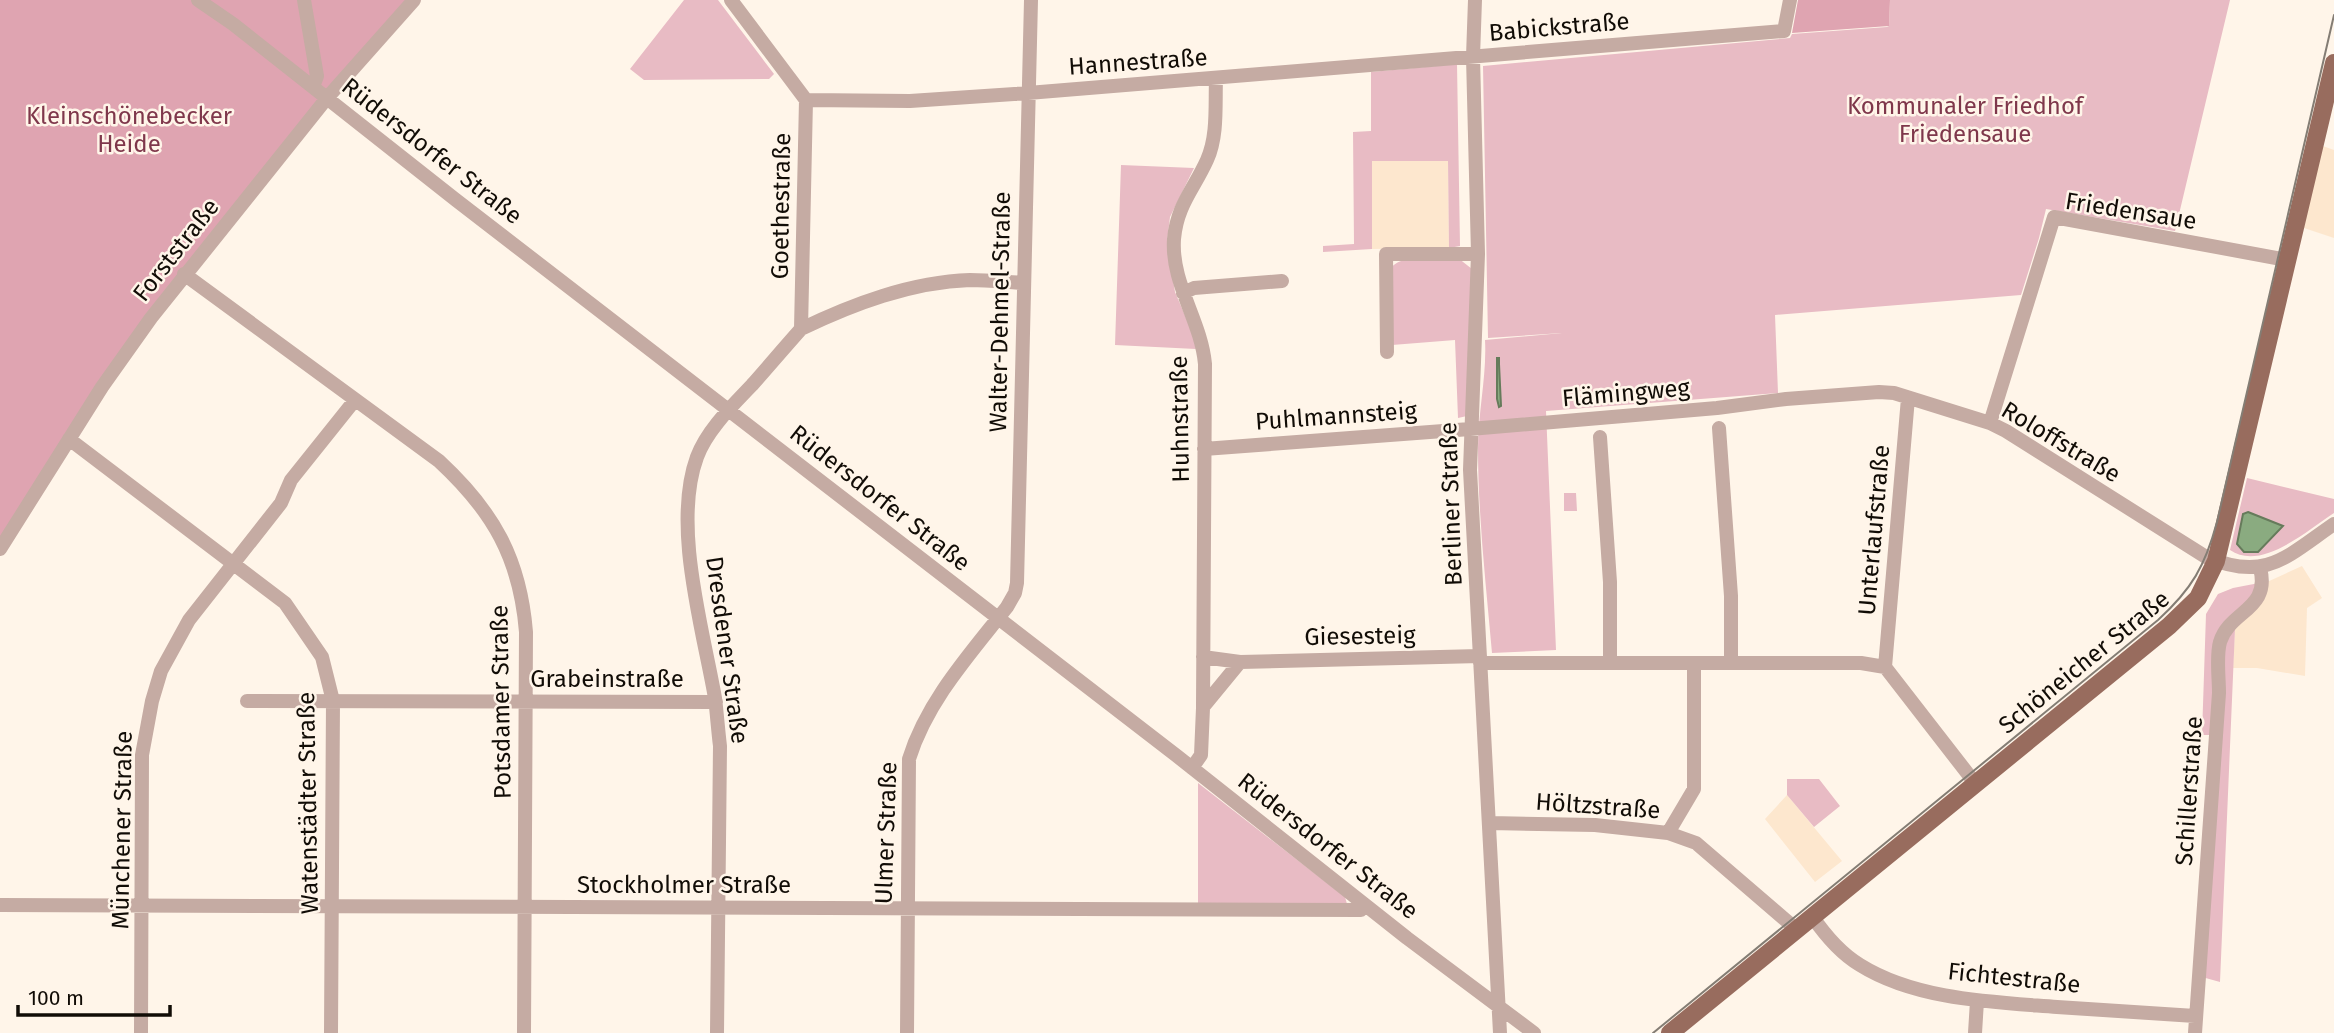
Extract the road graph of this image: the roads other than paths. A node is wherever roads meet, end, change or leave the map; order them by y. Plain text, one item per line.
1 (198, 0) edge
2 (304, 0) edge
3 (414, 0) edge
4 (731, 0) edge
5 (1031, 0) edge
6 (1475, 0) edge
7 (1790, 0) edge
8 (1473, 57) junction
9 (2334, 63) edge
10 (1216, 79) junction
11 (313, 87) junction
12 (1028, 93) junction
13 (327, 98) junction
14 (806, 100) junction
15 (1478, 254) junction
16 (2287, 260) junction
17 (184, 274) junction
18 (1282, 281) dead end
19 (1024, 283) junction
20 (1183, 293) junction
21 (801, 329) junction
22 (1387, 352) dead end
23 (1908, 398) junction
24 (1786, 399) joint
25 (355, 400) junction
26 (729, 410) junction
27 (1990, 424) junction
28 (1719, 428) dead end
29 (1470, 429) junction
30 (1600, 437) dead end
31 (69, 439) junction
32 (1205, 449) junction
33 (2334, 524) edge
34 (0, 548) edge
35 (2216, 561) junction
36 (232, 564) junction
37 (2260, 568) junction
38 (998, 619) junction
39 (1203, 657) junction
40 (1480, 659) junction
41 (1240, 662) junction
42 (1610, 663) junction
43 (1694, 663) junction
44 (1731, 663) junction
45 (1885, 667) junction
46 (247, 701) dead end
47 (333, 701) junction
48 (527, 702) junction
49 (716, 702) junction
50 (1203, 708) junction
51 (1192, 768) junction
52 (1975, 783) junction
53 (1490, 823) junction
54 (1668, 833) junction
55 (0, 905) edge
56 (141, 905) junction
57 (1365, 905) junction
58 (524, 906) junction
59 (332, 907) junction
60 (718, 908) junction
61 (907, 909) junction
62 (1812, 916) junction
63 (1796, 929) junction
64 (1977, 1001) junction
65 (1499, 1006) junction
66 (2195, 1016) junction
67 (141, 1033) edge
68 (331, 1033) edge
69 (524, 1033) edge
70 (717, 1033) edge
71 (907, 1033) edge
72 (1500, 1033) edge
73 (1534, 1033) edge
74 (1670, 1033) edge
75 (1975, 1033) edge
76 (2195, 1033) edge

1 - 11 street, Rüdersdorfer Straße
2 - 11 street
3 - 13 street, Forststraße
4 - 14 street, Goethestraße
5 - 12 street, Walter-Dehmel-Straße
6 - 8 street, Berliner Straße
7 - 8 street, Babickstraße
8 - 10 street, Hannestraße
8 - 15 street, Berliner Straße
9 - 16 main road, Schöneicher Straße
10 - 12 street, Hannestraße
10 - 20 street, Huhnstraße
11 - 13 street, Rüdersdorfer Straße
12 - 14 street, Hannestraße
12 - 19 street, Walter-Dehmel-Straße
13 - 17 street, Forststraße
13 - 26 street, Rüdersdorfer Straße
14 - 21 street, Goethestraße
15 - 22 street
15 - 29 street, Berliner Straße
16 - 27 street, Friedensaue
16 - 35 main road, Schöneicher Straße
17 - 25 street, Potsdamer Straße
17 - 31 street, Forststraße
18 - 20 street
19 - 21 street
19 - 38 street, Walter-Dehmel-Straße
20 - 32 street, Huhnstraße
21 - 26 street
23 - 24 street, Roloffstraße
23 - 27 street, Roloffstraße
23 - 45 street, Unterlaufstraße
24 - 29 street, Flämingweg
25 - 36 street, Münchener Straße
25 - 48 street, Potsdamer Straße
26 - 38 street, Rüdersdorfer Straße
26 - 49 street, Dresdener Straße
27 - 35 street, Roloffstraße
28 - 44 street
29 - 32 street, Puhlmannsteig
29 - 40 street, Berliner Straße
30 - 42 street
31 - 34 street, Forststraße
31 - 36 street, Watenstädter Straße
32 - 39 street, Huhnstraße
33 - 37 street
35 - 37 street, Roloffstraße
35 - 52 main road, Schöneicher Straße
36 - 47 street, Watenstädter Straße
36 - 56 street, Münchener Straße
37 - 66 street, Schillerstraße
38 - 51 street, Rüdersdorfer Straße
38 - 61 street, Ulmer Straße
39 - 41 street, Giesesteig
39 - 50 street, Huhnstraße
40 - 41 street, Giesesteig
40 - 42 street, Giesesteig
40 - 53 street, Berliner Straße
41 - 50 street
42 - 43 street, Giesesteig
43 - 44 street, Giesesteig
43 - 54 street
44 - 45 street, Giesesteig
45 - 52 street
46 - 47 street, Grabeinstraße
47 - 48 street, Grabeinstraße
47 - 59 street, Watenstädter Straße
48 - 49 street, Grabeinstraße
48 - 58 street, Potsdamer Straße
49 - 60 street, Dresdener Straße
50 - 51 street, Huhnstraße
51 - 57 street, Rüdersdorfer Straße
52 - 62 main road, Schöneicher Straße
53 - 54 street, Höltzstraße
53 - 65 street, Berliner Straße
54 - 63 street, Höltzstraße
55 - 56 street, Stockholmer Straße
56 - 59 street, Stockholmer Straße
56 - 67 street, Münchener Straße
57 - 61 street, Stockholmer Straße
57 - 65 street, Rüdersdorfer Straße
58 - 59 street, Stockholmer Straße
58 - 60 street, Stockholmer Straße
58 - 69 street, Potsdamer Straße
59 - 68 street, Watenstädter Straße
60 - 61 street, Stockholmer Straße
60 - 70 street, Dresdener Straße
61 - 71 street, Ulmer Straße
62 - 63 main road, Schöneicher Straße
62 - 64 street, Fichtestraße
63 - 74 main road, Schöneicher Straße
64 - 66 street, Fichtestraße
64 - 75 street
65 - 72 street, Berliner Straße
65 - 73 street, Rüdersdorfer Straße
66 - 76 street, Schillerstraße

